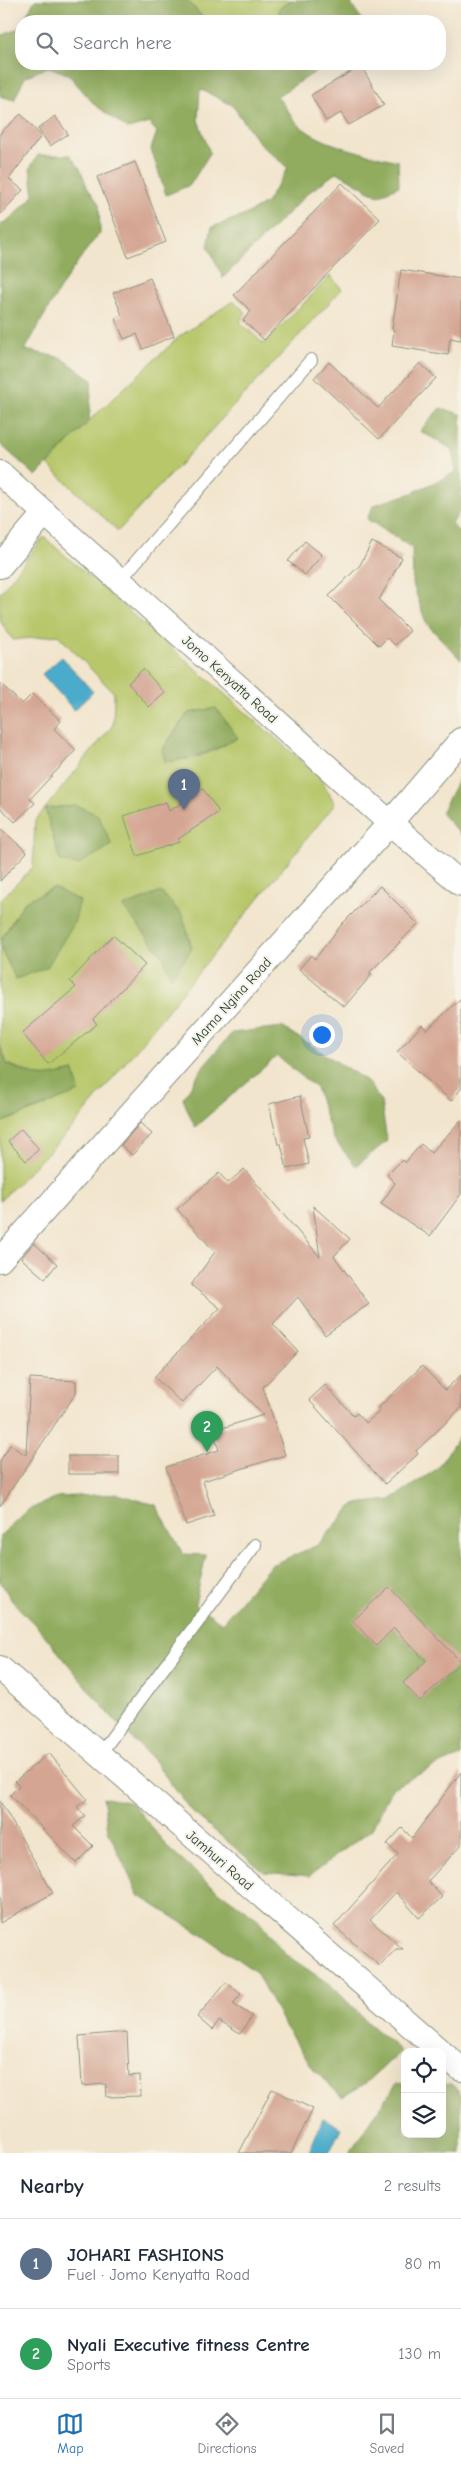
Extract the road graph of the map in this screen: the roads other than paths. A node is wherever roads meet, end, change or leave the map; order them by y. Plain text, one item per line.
1 (311, 360) dead end
2 (0, 472) edge
3 (45, 513) junction
4 (0, 566) edge
5 (120, 580) junction
6 (461, 740) edge
7 (390, 823) junction
8 (461, 884) edge
9 (0, 1260) edge
10 (255, 1544) dead end
11 (0, 1668) edge
12 (100, 1755) junction
13 (437, 2048) edge
14 (446, 2056) edge
15 (461, 2069) edge

1 - 5 lane
2 - 3 street, Jomo Kenyatta Road
3 - 4 street
3 - 5 street, Jomo Kenyatta Road
5 - 7 street, Jomo Kenyatta Road
6 - 7 street, Mama Ngina Road
7 - 8 street, Jomo Kenyatta Road
7 - 9 street, Mama Ngina Road
10 - 12 lane
11 - 12 street, Jamhuri Road
12 - 13 street, Jamhuri Road
14 - 15 street, Jamhuri Road

